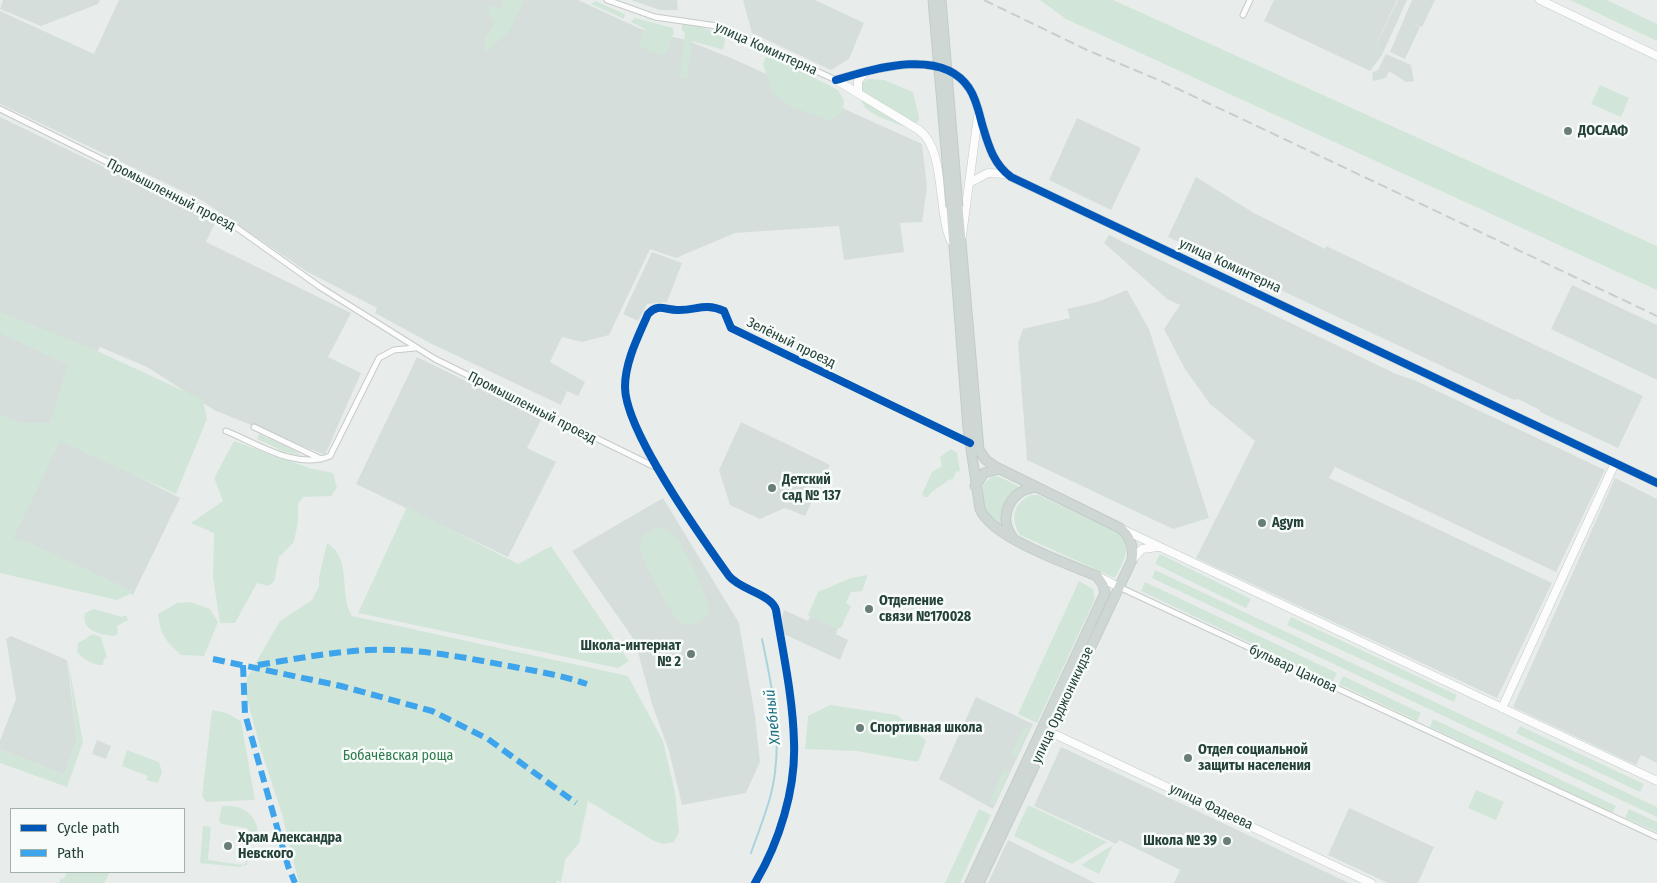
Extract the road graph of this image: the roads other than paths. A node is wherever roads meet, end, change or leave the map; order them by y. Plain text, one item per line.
1 (607, 0) edge
2 (934, 0) edge
3 (941, 0) edge
4 (1250, 0) edge
5 (1540, 0) edge
6 (1243, 15) dead end
7 (1657, 56) edge
8 (866, 71) junction
9 (836, 80) junction
10 (858, 93) junction
11 (0, 109) edge
12 (979, 113) junction
13 (1011, 177) junction
14 (971, 182) junction
15 (954, 207) junction
16 (957, 244) junction
17 (415, 348) junction
18 (254, 427) dead end
19 (226, 430) dead end
20 (974, 443) junction
21 (322, 460) junction
22 (1615, 463) junction
23 (659, 469) junction
24 (1004, 471) junction
25 (1657, 483) edge
26 (1036, 487) junction
27 (975, 488) junction
28 (1120, 528) junction
29 (1013, 538) junction
30 (1164, 549) junction
31 (1132, 560) junction
32 (1097, 576) junction
33 (1119, 587) junction
34 (1502, 708) junction
35 (1050, 732) junction
36 (1657, 781) edge
37 (998, 822) junction
38 (1002, 834) junction
39 (1657, 837) edge
40 (755, 883) edge
41 (970, 883) edge
42 (979, 883) edge
43 (1371, 883) edge

1 - 9 street, улица Коминтерна
2 - 15 main road, bridge
3 - 15 main road, bridge
4 - 6 street
5 - 7 street
8 - 9 street, улица Коминтерна
8 - 10 street
8 - 12 street, улица Коминтерна
9 - 10 street
10 - 16 street
11 - 17 street, Промышленный проезд
12 - 13 street, улица Коминтерна
12 - 14 street
13 - 14 street
13 - 22 street, улица Коминтерна
14 - 16 street
15 - 16 main road
16 - 20 main road
17 - 21 street
17 - 23 street, Промышленный проезд
18 - 21 street
19 - 21 street
20 - 23 street, Зелёный проезд
20 - 24 main road
20 - 27 main road, бульвар Цанова
22 - 25 street, улица Коминтерна
22 - 34 street
23 - 40 street
24 - 26 main road
24 - 27 main road
26 - 28 main road
26 - 29 main road
27 - 29 main road, бульвар Цанова
28 - 30 street
28 - 31 main road
29 - 32 main road, бульвар Цанова
30 - 31 street
30 - 34 street
31 - 33 main road, улица Орджоникидзе
32 - 33 street, бульвар Цанова
32 - 37 main road, улица Орджоникидзе
33 - 35 main road, улица Орджоникидзе
33 - 39 street, бульвар Цанова
34 - 36 street
35 - 38 main road, улица Орджоникидзе
35 - 43 street, улица Фадеева
37 - 38 main road
37 - 41 main road, улица Орджоникидзе
38 - 42 main road, улица Орджоникидзе

